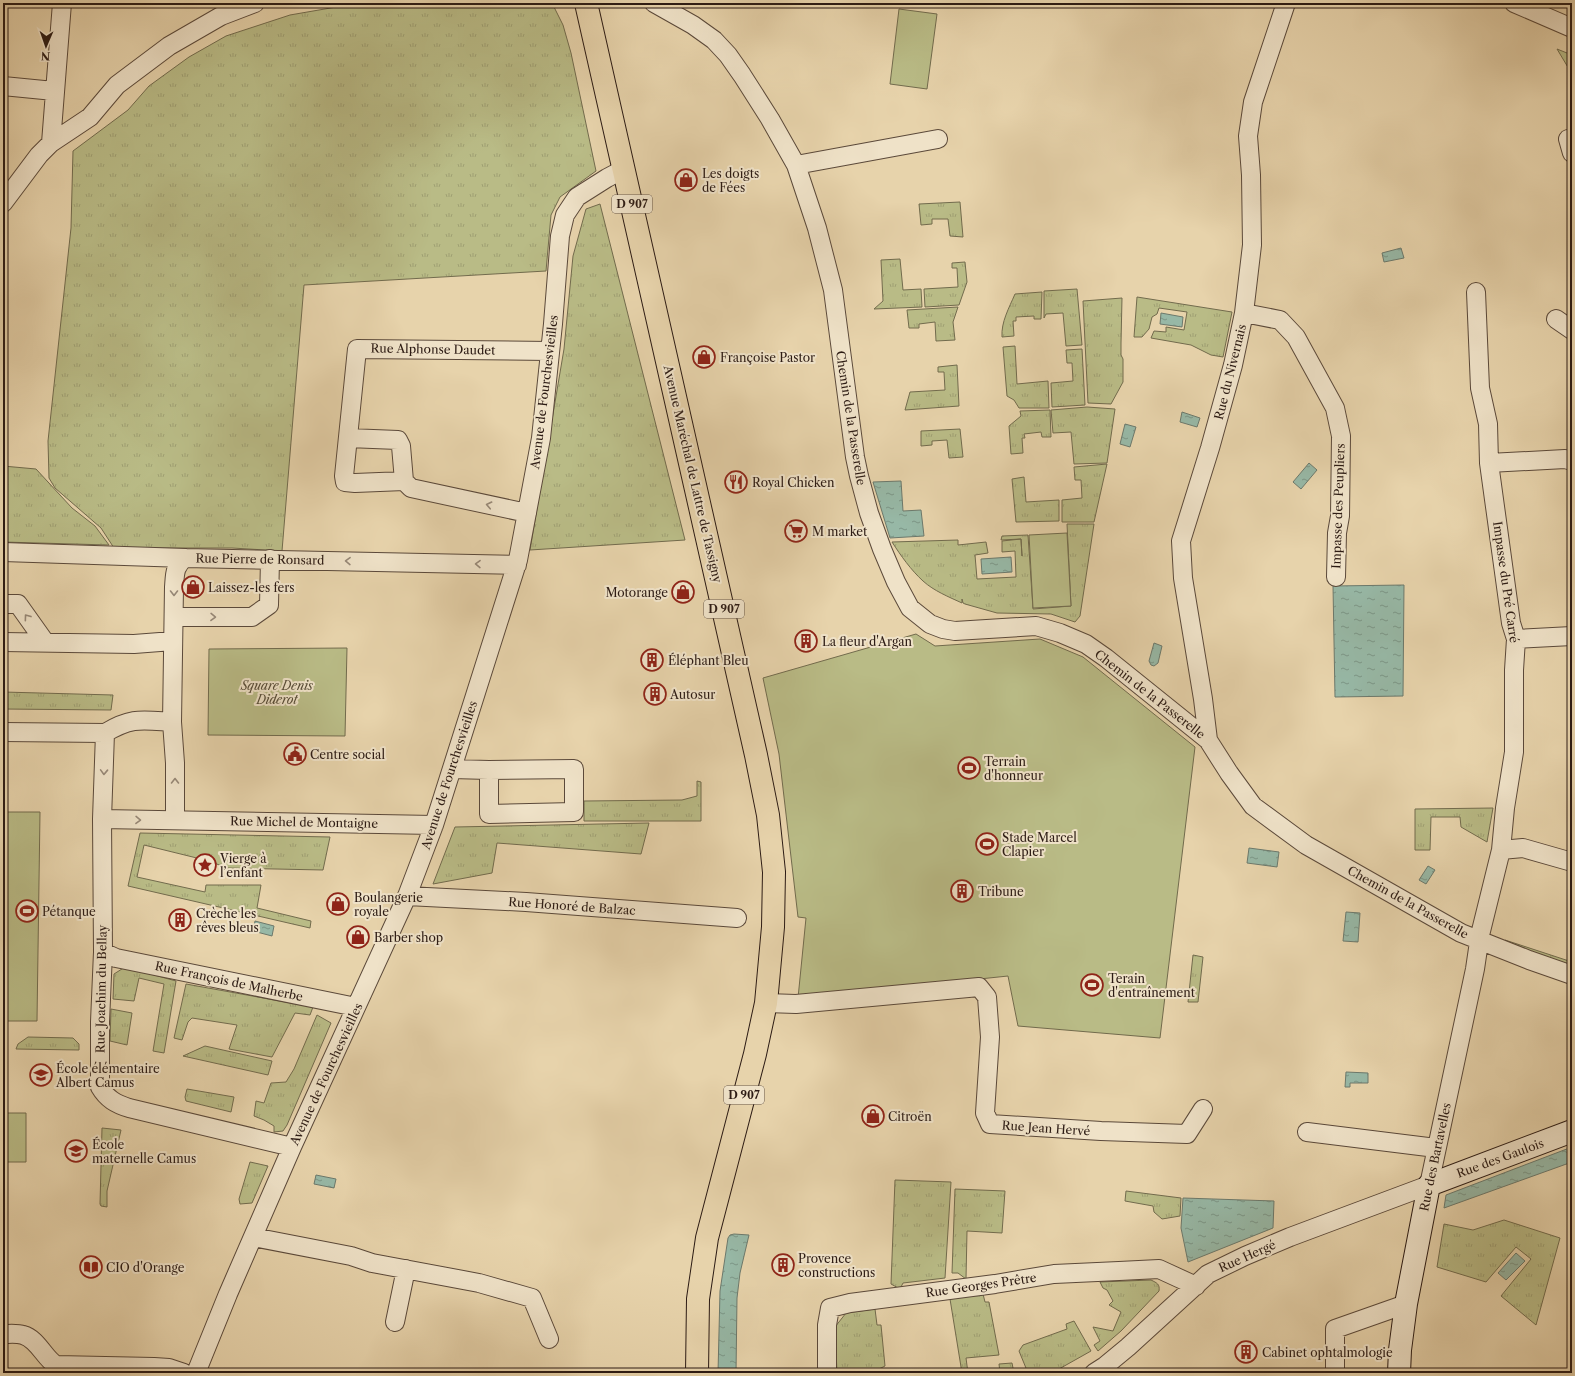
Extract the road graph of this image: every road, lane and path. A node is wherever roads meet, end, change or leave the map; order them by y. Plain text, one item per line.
1 (62, 3) edge
2 (256, 3) edge
3 (586, 3) edge
4 (654, 3) edge
5 (1286, 3) edge
6 (1514, 3) edge
7 (1572, 28) edge
8 (3, 86) edge
9 (54, 91) junction
10 (938, 139) dead end
11 (50, 143) junction
12 (796, 165) junction
13 (624, 169) junction
14 (3, 203) edge
15 (1476, 292) dead end
16 (1244, 313) junction
17 (1556, 319) dead end
18 (1572, 330) edge
19 (550, 351) junction
20 (348, 438) junction
21 (1572, 462) edge
22 (1489, 463) junction
23 (407, 484) junction
24 (527, 513) junction
25 (3, 552) edge
26 (185, 558) junction
27 (270, 559) junction
28 (517, 565) junction
29 (1336, 577) dead end
30 (3, 604) edge
31 (174, 617) junction
32 (1572, 636) edge
33 (1516, 639) junction
34 (173, 641) junction
35 (3, 642) edge
36 (45, 642) junction
37 (172, 722) junction
38 (3, 732) edge
39 (105, 733) junction
40 (1208, 740) junction
41 (452, 769) junction
42 (489, 770) junction
43 (102, 819) junction
44 (175, 820) junction
45 (434, 825) junction
46 (1501, 850) junction
47 (1572, 862) edge
48 (407, 896) junction
49 (737, 918) dead end
50 (1479, 941) junction
51 (102, 952) junction
52 (1572, 975) edge
53 (766, 1003) junction
54 (356, 1007) junction
55 (1203, 1109) dead end
56 (1572, 1131) edge
57 (1306, 1132) dead end
58 (292, 1147) junction
59 (1436, 1148) junction
60 (1429, 1185) junction
61 (253, 1237) junction
62 (406, 1269) junction
63 (1196, 1286) junction
64 (1406, 1304) junction
65 (396, 1322) dead end
66 (3, 1334) edge
67 (549, 1339) dead end
68 (184, 1373) edge
69 (196, 1373) edge
70 (697, 1373) edge
71 (827, 1373) edge
72 (1094, 1373) edge
73 (1335, 1373) edge
74 (1399, 1373) edge

1 - 9 street
2 - 11 street
3 - 13 main road, Avenue Maréchal de Lattre de Tassigny / D 907
4 - 12 street, Chemin de la Passerelle
5 - 16 street, Rue du Nivernais
6 - 7 street
8 - 9 street
9 - 11 street
10 - 12 street
11 - 14 street
12 - 40 street, Chemin de la Passerelle
13 - 19 street, Avenue de Fourchesvieilles
13 - 53 main road, Avenue Maréchal de Lattre de Tassigny / D 907
15 - 22 street, Impasse du Pré Carré
16 - 29 street, Impasse des Peupliers
16 - 40 street, Rue du Nivernais
17 - 18 street
19 - 20 street, Rue Alphonse Daudet
19 - 24 street, Avenue de Fourchesvieilles
20 - 23 street
20 - 23 street, Rue Alphonse Daudet
21 - 22 street
22 - 33 street, Impasse du Pré Carré
24 -> 23 street, Rue Alphonse Daudet
24 - 28 street, Avenue de Fourchesvieilles
25 - 26 street, Rue Pierre de Ronsard
26 - 27 street, Rue Pierre de Ronsard
26 -> 31 street
28 -> 27 street, Rue Pierre de Ronsard
31 -> 27 street
28 - 41 street, Avenue de Fourchesvieilles
36 -> 30 street
31 - 34 street
32 - 33 street
33 - 46 street, Impasse du Pré Carré
34 - 36 street
34 - 37 street
35 - 36 street
37 - 39 street
44 -> 37 street
38 - 39 street
39 -> 43 street, Rue Joachim du Bellay
40 - 50 street, Chemin de la Passerelle
41 - 42 street
41 - 45 street, Avenue de Fourchesvieilles
42 - 42 street
43 -> 44 street, Rue Michel de Montaigne
43 - 51 street, Rue Joachim du Bellay
44 - 45 street, Rue Michel de Montaigne
45 - 48 street, Avenue de Fourchesvieilles
46 - 47 street
46 - 50 street, Impasse du Pré Carré
48 - 49 street, Rue Honoré de Balzac
48 - 54 street, Avenue de Fourchesvieilles
50 - 52 street, Chemin de la Passerelle
50 - 59 street, Rue des Bartavelles
51 - 54 street, Rue François de Malherbe
51 - 58 street, Rue Joachim du Bellay
53 - 55 street, Rue Jean Hervé
53 - 70 main road, Avenue Maréchal de Lattre de Tassigny / D 907
54 - 58 street, Avenue de Fourchesvieilles
56 - 60 street, Rue des Gaulois
57 - 59 street
58 - 61 street, Avenue de Fourchesvieilles
59 - 60 street, Rue des Bartavelles
60 - 63 street, Rue Hergé
60 - 64 street, Rue des Bartavelles
61 - 62 street
61 - 69 street, Avenue de Fourchesvieilles
62 - 65 street
62 - 67 street
63 - 71 street, Rue Georges Prêtre
63 - 72 street, Rue Hergé
64 - 73 street
64 - 74 street, Rue des Bartavelles
66 - 68 street

